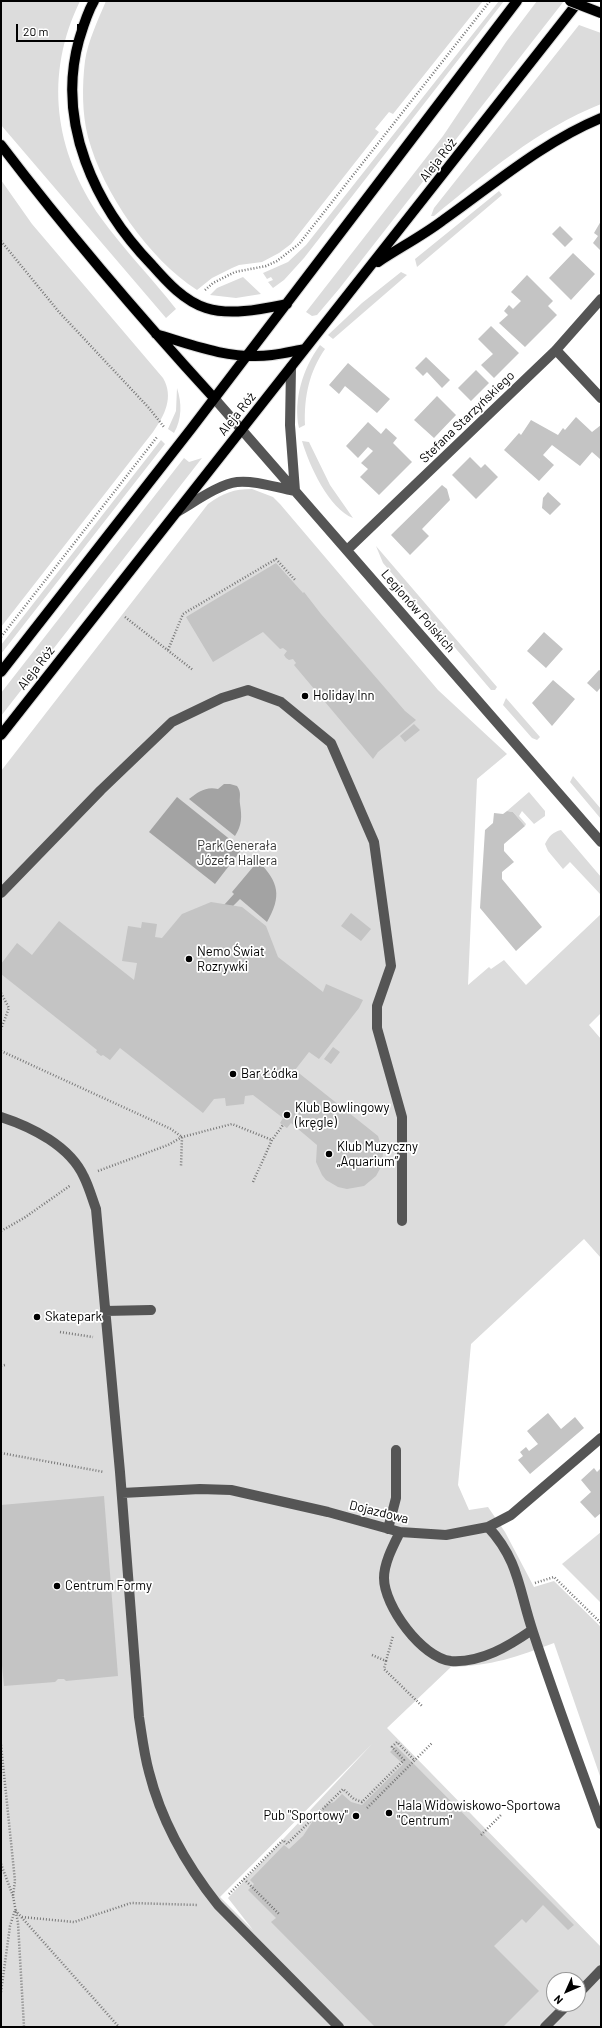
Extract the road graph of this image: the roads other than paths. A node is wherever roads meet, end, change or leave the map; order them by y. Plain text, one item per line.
1 (94, 1) edge
2 (518, 1) edge
3 (570, 1) edge
4 (579, 1) edge
5 (601, 13) edge
6 (601, 118) edge
7 (1, 145) edge
8 (372, 266) junction
9 (601, 299) edge
10 (287, 304) junction
11 (156, 334) junction
12 (305, 349) junction
13 (556, 350) junction
14 (248, 355) junction
15 (291, 367) junction
16 (214, 398) junction
17 (601, 398) edge
18 (242, 429) junction
19 (295, 491) junction
20 (173, 514) junction
21 (346, 550) junction
22 (1, 672) edge
23 (1, 734) edge
24 (601, 842) edge
25 (1, 893) edge
26 (1, 1117) edge
27 (402, 1221) dead end
28 (151, 1310) dead end
29 (105, 1311) junction
30 (601, 1438) edge
31 (396, 1450) dead end
32 (122, 1493) junction
33 (488, 1527) junction
34 (388, 1529) junction
35 (400, 1532) junction
36 (532, 1630) junction
37 (601, 1824) edge
38 (601, 1970) edge
39 (586, 1986) edge
40 (560, 2012) edge
41 (339, 2027) edge
42 (545, 2027) edge

1 - 10 main road
2 - 10 main road
3 - 5 main road, bridge
4 - 8 main road, Aleja Róż
6 - 8 main road
7 - 11 main road
8 - 12 main road, Aleja Róż
9 - 13 street, Stefana Starzyńskiego
10 - 14 main road, Aleja Róż
11 - 14 main road
11 - 16 main road
12 - 14 main road
12 - 15 main road, Aleja Róż
13 - 17 street
13 - 21 street, Stefana Starzyńskiego
14 - 16 main road, Aleja Róż
15 - 18 main road, Aleja Róż
15 - 19 street
16 - 18 street, Legionów Polskich
16 - 22 main road, Aleja Róż
18 - 19 street, Legionów Polskich
18 - 20 main road, Aleja Róż
19 - 20 street
19 - 21 street, Legionów Polskich
20 - 23 main road, Aleja Róż
21 - 24 street, Legionów Polskich
25 - 27 street
26 - 29 street
28 - 29 street
29 - 32 street
30 - 33 street, Dojazdowa
31 - 34 street
32 - 34 street, Dojazdowa
32 - 41 street
33 - 35 street, Dojazdowa
33 - 36 street
34 - 35 street, Dojazdowa
35 - 36 street
36 - 37 street
38 - 39 street
40 - 42 street

